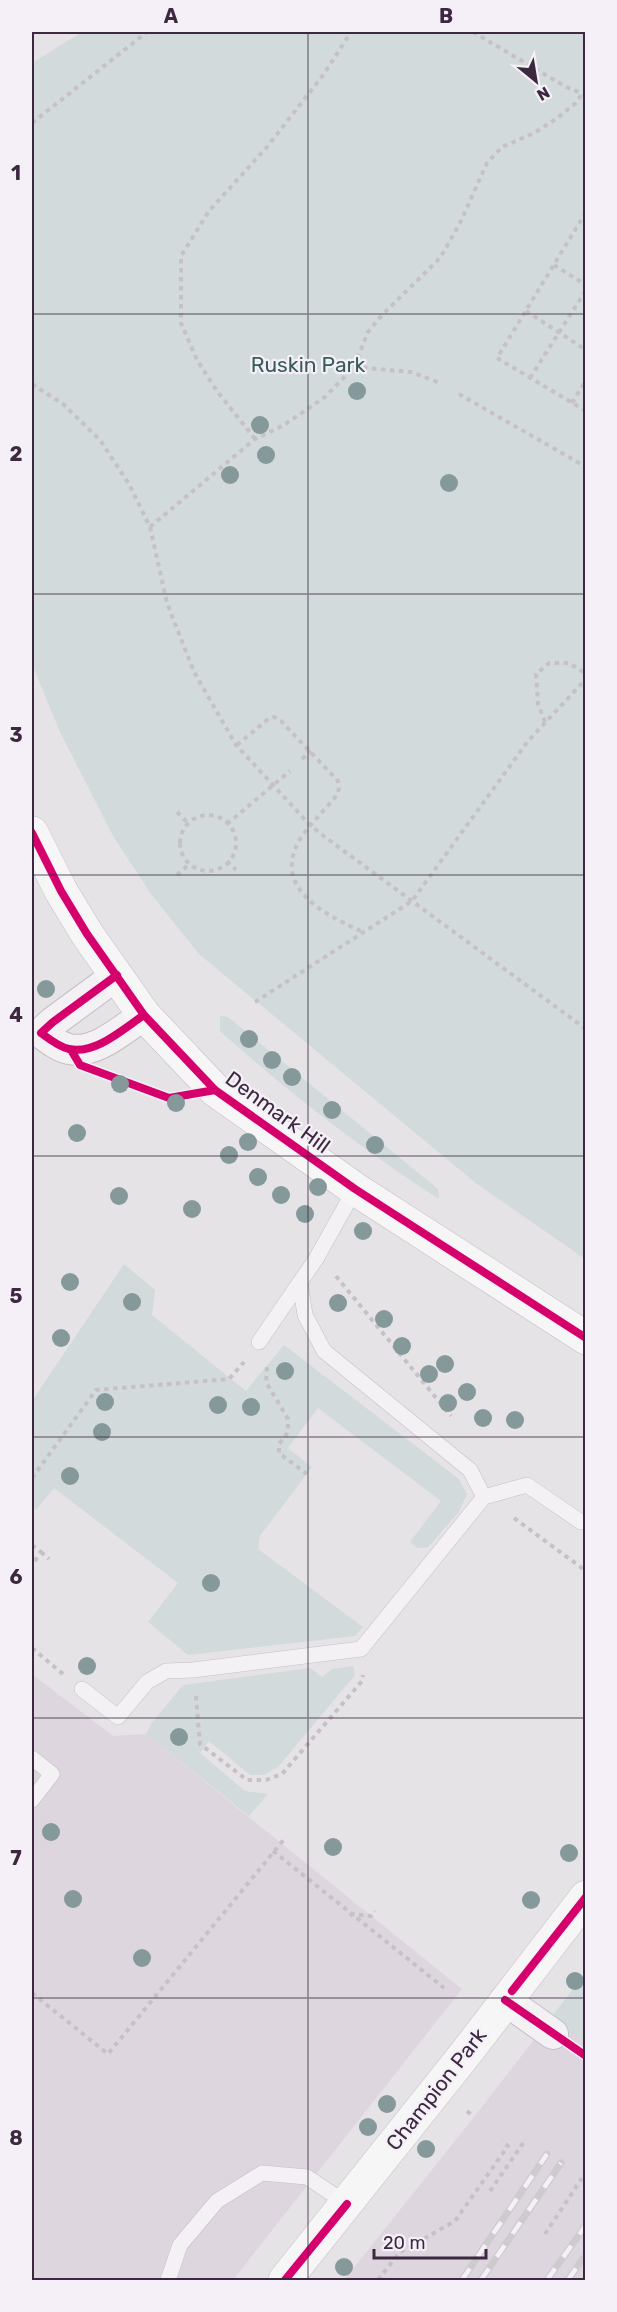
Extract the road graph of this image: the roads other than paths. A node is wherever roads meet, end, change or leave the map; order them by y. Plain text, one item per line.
1 (32, 833) edge
2 (117, 975) junction
3 (144, 1015) junction
4 (36, 1032) edge
5 (356, 1189) junction
6 (300, 1282) junction
7 (585, 1338) edge
8 (264, 1346) road end
9 (484, 1497) junction
10 (581, 1522) dead end
11 (82, 1689) road end
12 (32, 1758) edge
13 (32, 1800) edge
14 (585, 1897) edge
15 (505, 2000) junction
16 (553, 2034) dead end
17 (347, 2204) junction
18 (168, 2280) edge
19 (285, 2280) edge

1 - 2 main road, Denmark Hill
2 - 3 main road, Denmark Hill
2 - 4 street
3 - 4 street
3 - 5 main road, Denmark Hill
5 - 6 lane
5 - 7 main road, Denmark Hill
6 - 8 lane
6 - 9 lane
9 - 10 lane
9 - 11 lane
12 - 13 lane
14 - 15 main road, Champion Park
15 - 16 street
15 - 17 main road, Champion Park
17 - 18 lane
17 - 19 main road, Champion Park

